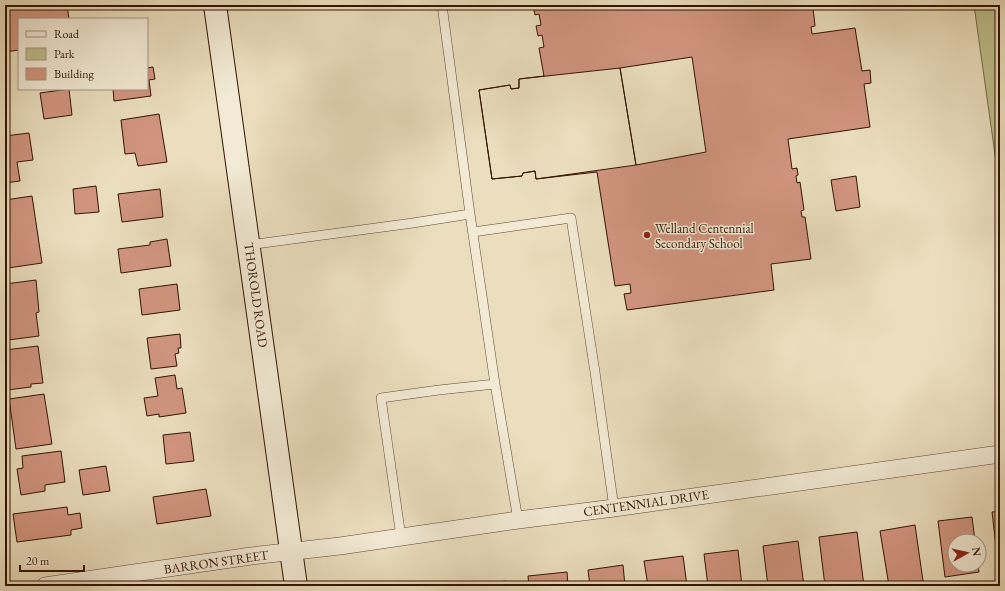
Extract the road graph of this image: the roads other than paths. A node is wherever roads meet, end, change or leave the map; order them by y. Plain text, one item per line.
1 (215, 5) edge
2 (442, 5) edge
3 (470, 214) junction
4 (472, 232) junction
5 (249, 245) junction
6 (495, 384) junction
7 (1000, 454) edge
8 (614, 508) junction
9 (518, 520) junction
10 (401, 537) junction
11 (291, 551) junction
12 (45, 586) edge
13 (296, 586) edge

1 - 5 street, THOROLD ROAD
2 - 3 lane
3 - 4 lane
3 - 5 lane
4 - 6 lane
4 - 8 lane
5 - 11 street, THOROLD ROAD
6 - 9 lane
6 - 10 lane
7 - 8 street, CENTENNIAL DRIVE
8 - 9 street, CENTENNIAL DRIVE
9 - 10 street, CENTENNIAL DRIVE
10 - 11 street, CENTENNIAL DRIVE
11 - 12 street, BARRON STREET
11 - 13 street, THOROLD ROAD

